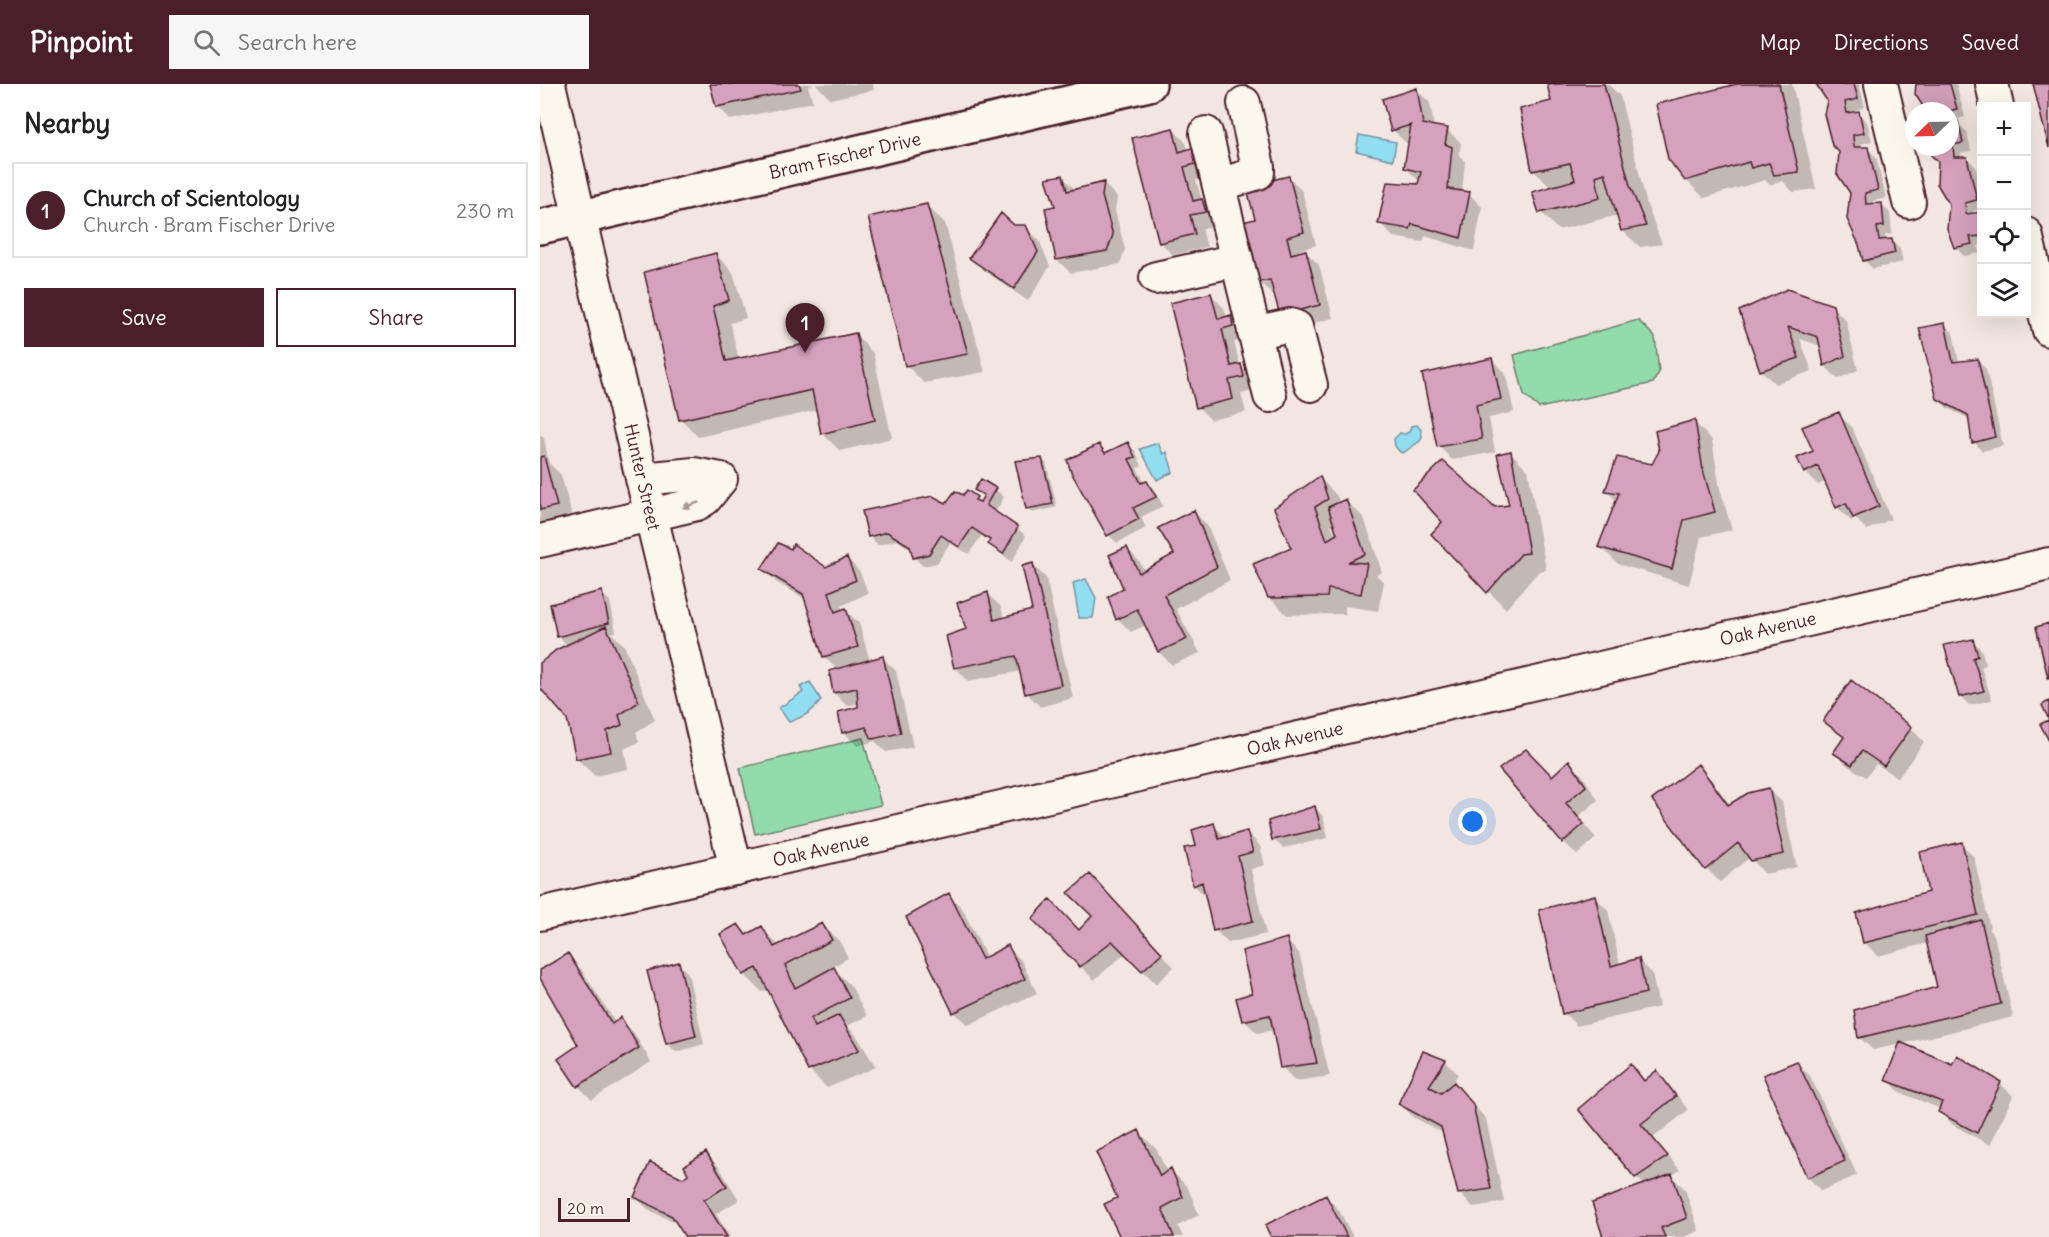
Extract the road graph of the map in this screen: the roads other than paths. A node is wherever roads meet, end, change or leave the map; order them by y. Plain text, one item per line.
1 (549, 84) edge
2 (1149, 84) edge
3 (1881, 84) edge
4 (1992, 84) edge
5 (1996, 102) edge
6 (1244, 103) dead end
7 (1206, 133) dead end
8 (1219, 185) junction
9 (1909, 202) dead end
10 (579, 218) junction
11 (540, 227) edge
12 (2031, 253) edge
13 (1237, 260) junction
14 (1156, 278) dead end
15 (2047, 314) edge
16 (1254, 333) junction
17 (1311, 385) dead end
18 (1270, 396) dead end
19 (642, 479) junction
20 (651, 516) junction
21 (540, 541) edge
22 (2049, 564) edge
23 (736, 869) junction
24 (540, 914) edge

1 - 10 street, Hunter Street
2 - 10 main road, Bram Fischer Drive
3 - 9 street
4 - 5 street
6 - 8 street
7 - 8 street
8 - 13 street
10 - 11 main road, Bram Fischer Drive
10 - 19 street, Hunter Street
12 - 15 street
13 - 14 street
13 - 16 street
16 - 17 street
16 - 18 street
19 - 20 street, Hunter Street
19 -> 20 street
20 - 21 street
20 - 23 street, Hunter Street
22 - 23 street, Oak Avenue
23 - 24 street, Oak Avenue

